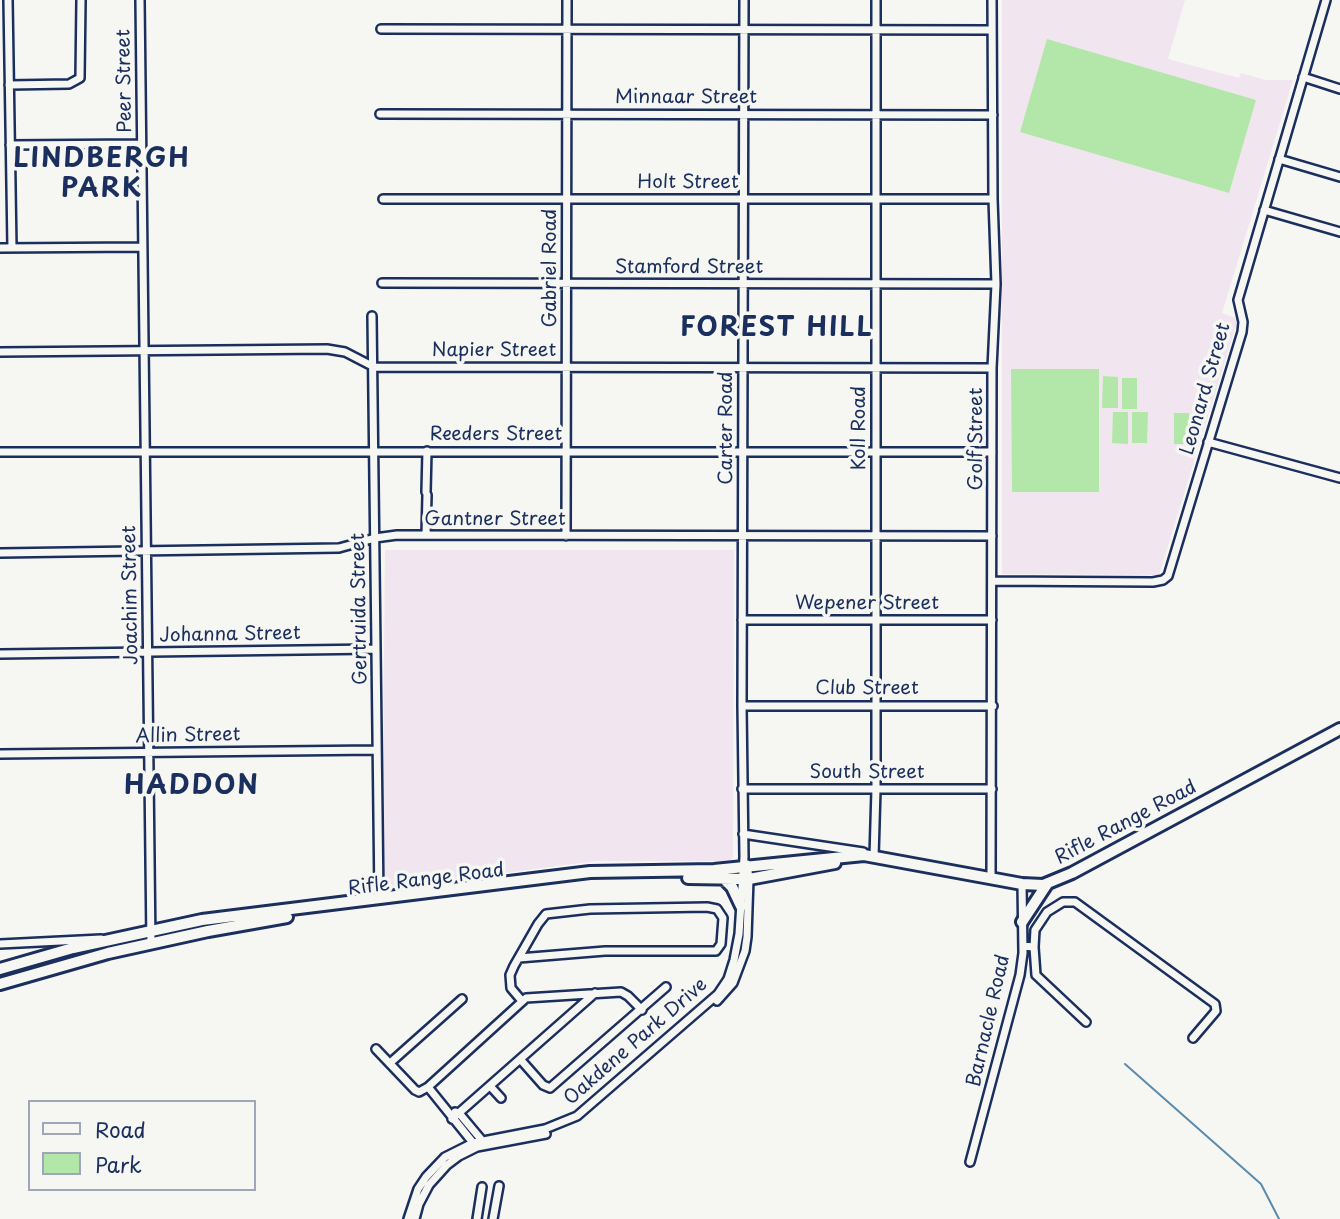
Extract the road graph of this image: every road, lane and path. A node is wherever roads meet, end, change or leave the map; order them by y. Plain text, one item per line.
1 (8, 0) edge
2 (80, 0) edge
3 (140, 0) edge
4 (567, 0) edge
5 (744, 0) edge
6 (876, 0) edge
7 (992, 0) edge
8 (1326, 0) edge
9 (381, 29) dead end
10 (567, 30) junction
11 (744, 30) junction
12 (876, 30) junction
13 (992, 30) junction
14 (1303, 78) junction
15 (9, 85) junction
16 (1340, 89) edge
17 (380, 114) dead end
18 (566, 114) junction
19 (743, 114) junction
20 (877, 114) junction
21 (993, 115) junction
22 (141, 144) junction
23 (10, 145) junction
24 (1279, 159) junction
25 (1340, 177) edge
26 (743, 198) junction
27 (383, 199) dead end
28 (566, 199) junction
29 (877, 199) junction
30 (993, 199) junction
31 (1264, 210) junction
32 (1340, 232) edge
33 (142, 247) junction
34 (0, 248) edge
35 (12, 248) junction
36 (382, 283) dead end
37 (567, 283) junction
38 (876, 283) junction
39 (743, 284) junction
40 (996, 284) junction
41 (372, 316) dead end
42 (144, 350) junction
43 (0, 352) edge
44 (567, 366) junction
45 (374, 367) junction
46 (743, 367) junction
47 (876, 367) junction
48 (992, 368) junction
49 (1208, 442) junction
50 (375, 451) junction
51 (427, 451) junction
52 (566, 451) junction
53 (875, 451) junction
54 (145, 452) junction
55 (743, 452) junction
56 (992, 452) junction
57 (0, 453) edge
58 (1340, 478) edge
59 (426, 535) junction
60 (566, 536) junction
61 (875, 536) junction
62 (992, 536) junction
63 (743, 537) junction
64 (375, 538) junction
65 (146, 552) junction
66 (0, 553) edge
67 (992, 581) junction
68 (742, 620) junction
69 (875, 620) junction
70 (992, 620) junction
71 (376, 649) junction
72 (147, 652) junction
73 (0, 653) edge
74 (875, 705) junction
75 (742, 706) junction
76 (993, 706) junction
77 (1340, 729) edge
78 (377, 750) junction
79 (149, 752) junction
80 (0, 754) edge
81 (742, 789) junction
82 (876, 789) junction
83 (992, 789) junction
84 (743, 834) junction
85 (874, 855) junction
86 (745, 870) junction
87 (724, 879) junction
88 (991, 879) junction
89 (1022, 884) junction
90 (1048, 884) junction
91 (379, 901) junction
92 (741, 906) junction
93 (1022, 922) junction
94 (150, 930) junction
95 (113, 939) junction
96 (0, 944) edge
97 (151, 944) junction
98 (1023, 946) junction
99 (1034, 947) junction
100 (519, 958) junction
101 (0, 969) edge
102 (735, 970) junction
103 (0, 984) edge
104 (666, 987) dead end
105 (595, 993) junction
106 (462, 999) dead end
107 (522, 1001) junction
108 (642, 1010) junction
109 (1086, 1022) dead end
110 (1193, 1038) dead end
111 (376, 1049) dead end
112 (520, 1059) junction
113 (390, 1063) junction
114 (490, 1086) junction
115 (428, 1087) junction
116 (501, 1098) dead end
117 (448, 1109) junction
118 (459, 1113) junction
119 (452, 1119) junction
120 (480, 1144) junction
121 (970, 1162) dead end
122 (499, 1186) dead end
123 (482, 1187) dead end
124 (408, 1219) edge
125 (415, 1219) edge
126 (477, 1219) edge
127 (493, 1219) edge

1 - 15 street
2 - 15 street
3 - 22 street, Peer Street
4 - 10 street, Gabriel Road
5 - 11 street, Carter Road
6 - 12 street, Koll Road
7 - 13 street, Golf Street
8 - 14 street, Leonard Street
9 - 10 street
10 - 11 street
10 - 18 street, Gabriel Road
11 - 12 street
11 - 19 street, Carter Road
12 - 13 street
12 - 20 street, Koll Road
13 - 21 street, Golf Street
14 - 16 street
14 - 24 street, Leonard Street
15 - 23 street
17 - 18 street, Minnaar Street
18 - 19 street, Minnaar Street
18 - 28 street, Gabriel Road
19 - 20 street, Minnaar Street
19 - 26 street, Carter Road
20 - 21 street, Minnaar Street
20 - 29 street, Koll Road
21 - 30 street, Golf Street
22 - 23 street
22 - 33 street, Peer Street
23 - 35 street
24 - 25 street
24 - 31 street, Leonard Street
26 - 28 street, Holt Street
26 - 29 street, Holt Street
26 - 39 street, Carter Road
27 - 28 street, Holt Street
28 - 37 street, Gabriel Road
29 - 30 street, Holt Street
29 - 38 street, Koll Road
30 - 40 street, Golf Street
31 - 32 street
31 - 49 street, Leonard Street
33 - 35 street
33 - 42 street, Joachim Street
34 - 35 street
36 - 37 street, Stamford Street
37 - 39 street, Stamford Street
37 - 44 street, Gabriel Road
38 - 39 street, Stamford Street
38 - 40 street, Stamford Street
38 - 47 street, Koll Road
39 - 46 street, Carter Road
40 - 48 street, Golf Street
41 - 45 street, Gertruida Street
42 - 43 street, Napier Street
42 - 45 street, Napier Street
42 - 54 street, Joachim Street
44 - 45 street, Napier Street
44 - 46 street, Napier Street
44 - 52 street, Gabriel Road
45 - 50 street, Gertruida Street
46 - 47 street, Napier Street
46 - 55 street, Carter Road
47 - 48 street, Napier Street
47 - 53 street, Koll Road
48 - 56 street, Golf Street
49 - 58 street
49 - 67 street, Leonard Street
50 - 51 street, Reeders Street
50 - 54 street, Reeders Street
50 - 64 street, Gertruida Street
51 - 52 street, Reeders Street
51 - 59 street
52 - 55 street, Reeders Street
52 - 60 street, Gabriel Road
53 - 55 street, Reeders Street
53 - 56 street, Reeders Street
53 - 61 street, Koll Road
54 - 57 street, Reeders Street
54 - 65 street, Joachim Street
55 - 63 street, Carter Road
56 - 62 street, Golf Street
59 - 60 street, Gantner Street
59 - 64 street, Gantner Street
60 - 63 street, Gantner Street
61 - 62 street, Gantner Street
61 - 63 street, Gantner Street
61 - 69 street, Koll Road
62 - 67 street, Golf Street
63 - 68 street, Carter Road
64 - 65 street, Gantner Street
64 - 71 street, Gertruida Street
65 - 66 street, Gantner Street
65 - 72 street, Joachim Street
67 - 70 street, Golf Street
68 - 69 street, Wepener Street
68 - 75 street, Carter Road
69 - 70 street, Wepener Street
69 - 74 street, Koll Road
70 - 76 street, Golf Street
71 - 72 street, Johanna Street
71 - 78 street, Gertruida Street
72 - 73 street, Johanna Street
72 - 79 street, Joachim Street
74 - 75 street, Club Street
74 - 76 street, Club Street
74 - 82 street, Koll Road
75 - 81 street, Carter Road
76 - 83 street, Golf Street
77 - 90 main road, Rifle Range Road
78 - 79 street, Allin Street
78 - 91 street, Gertruida Street
79 - 80 street, Allin Street
79 - 94 street, Joachim Street
81 - 82 street, South Street
81 - 84 street, Carter Road
82 - 83 street, South Street
82 - 85 street, Koll Road
83 - 88 street, Golf Street
84 - 85 street, Rifle Range Road
84 - 86 street, Carter Road
85 - 86 main road, Rifle Range Road
85 - 88 main road, Rifle Range Road
86 - 87 main road, Rifle Range Road
86 - 91 main road, Rifle Range Road
86 - 92 street, Oakdene Park Drive
86 - 102 street, Oakdene Park Drive
87 - 91 main road, Rifle Range Road
87 - 92 main road
88 - 89 main road, Rifle Range Road
89 - 90 main road, Rifle Range Road
89 - 93 street, Barnacle Road
90 - 93 main road
91 - 94 main road, Rifle Range Road
91 - 97 main road, Rifle Range Road
92 - 102 street, Oakdene Park Drive
93 - 98 street, Barnacle Road
94 - 95 main road, Rifle Range Road
94 - 97 street, Joachim Street
95 - 96 street
95 - 101 main road, Rifle Range Road
97 - 103 main road, Rifle Range Road
98 - 99 street
98 - 121 street, Barnacle Road
99 - 109 street
99 - 110 street
100 - 100 street
100 - 107 street
102 - 120 street, Oakdene Park Drive
104 - 108 street
105 - 107 street
105 - 108 street
105 - 112 street
106 - 113 street
107 - 115 street
108 - 112 street
111 - 113 street
112 - 114 street
113 - 115 street
114 - 116 street
114 - 118 street
115 - 117 street
117 - 118 street
117 - 119 street
118 - 119 street
118 - 120 street
119 - 120 street
120 - 124 street, Oakdene Park Drive
120 - 125 street, Oakdene Park Drive
122 - 127 street
123 - 126 street

